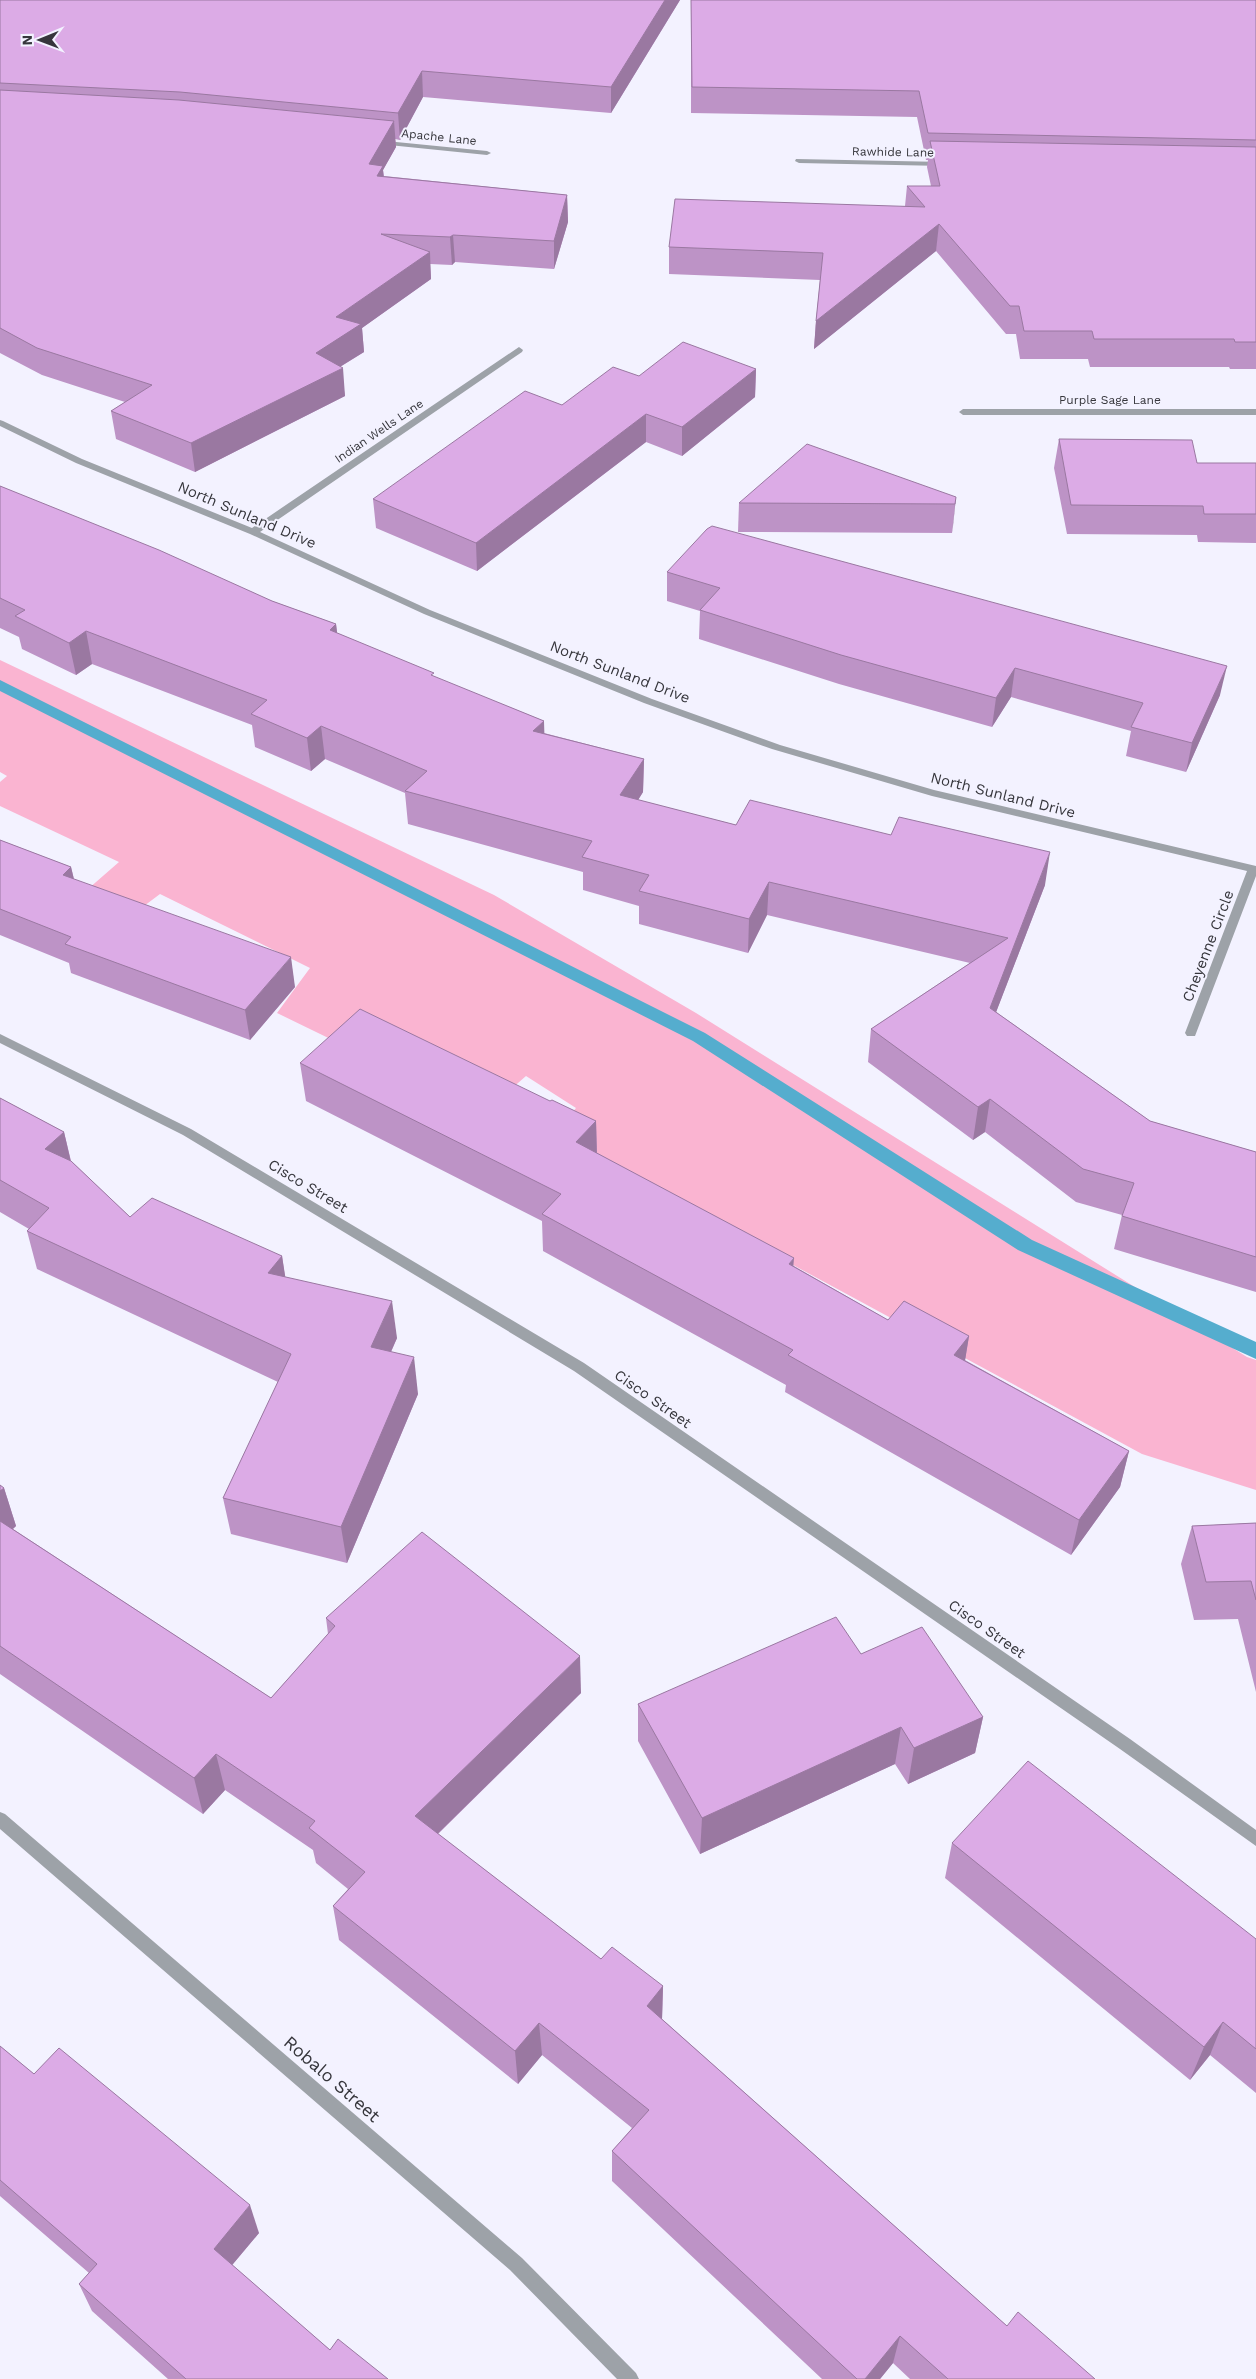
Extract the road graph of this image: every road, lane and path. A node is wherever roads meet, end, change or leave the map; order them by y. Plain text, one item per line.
1 (370, 141) edge
2 (487, 153) dead end
3 (799, 161) dead end
4 (949, 164) edge
5 (519, 350) dead end
6 (964, 412) dead end
7 (1256, 412) edge
8 (0, 423) edge
9 (253, 532) junction
10 (1255, 870) edge
11 (1191, 1033) dead end
12 (0, 1038) edge
13 (0, 1819) edge
14 (1256, 1839) edge
15 (630, 2379) edge

1 - 2 street, Apache Lane
3 - 4 street, Rawhide Lane
5 - 9 street, Indian Wells Lane
6 - 7 street, Purple Sage Lane
8 - 9 street, North Sunland Drive
9 - 10 street, North Sunland Drive
10 - 11 street, Cheyenne Circle
12 - 14 street, Cisco Street
13 - 15 street, Robalo Street

